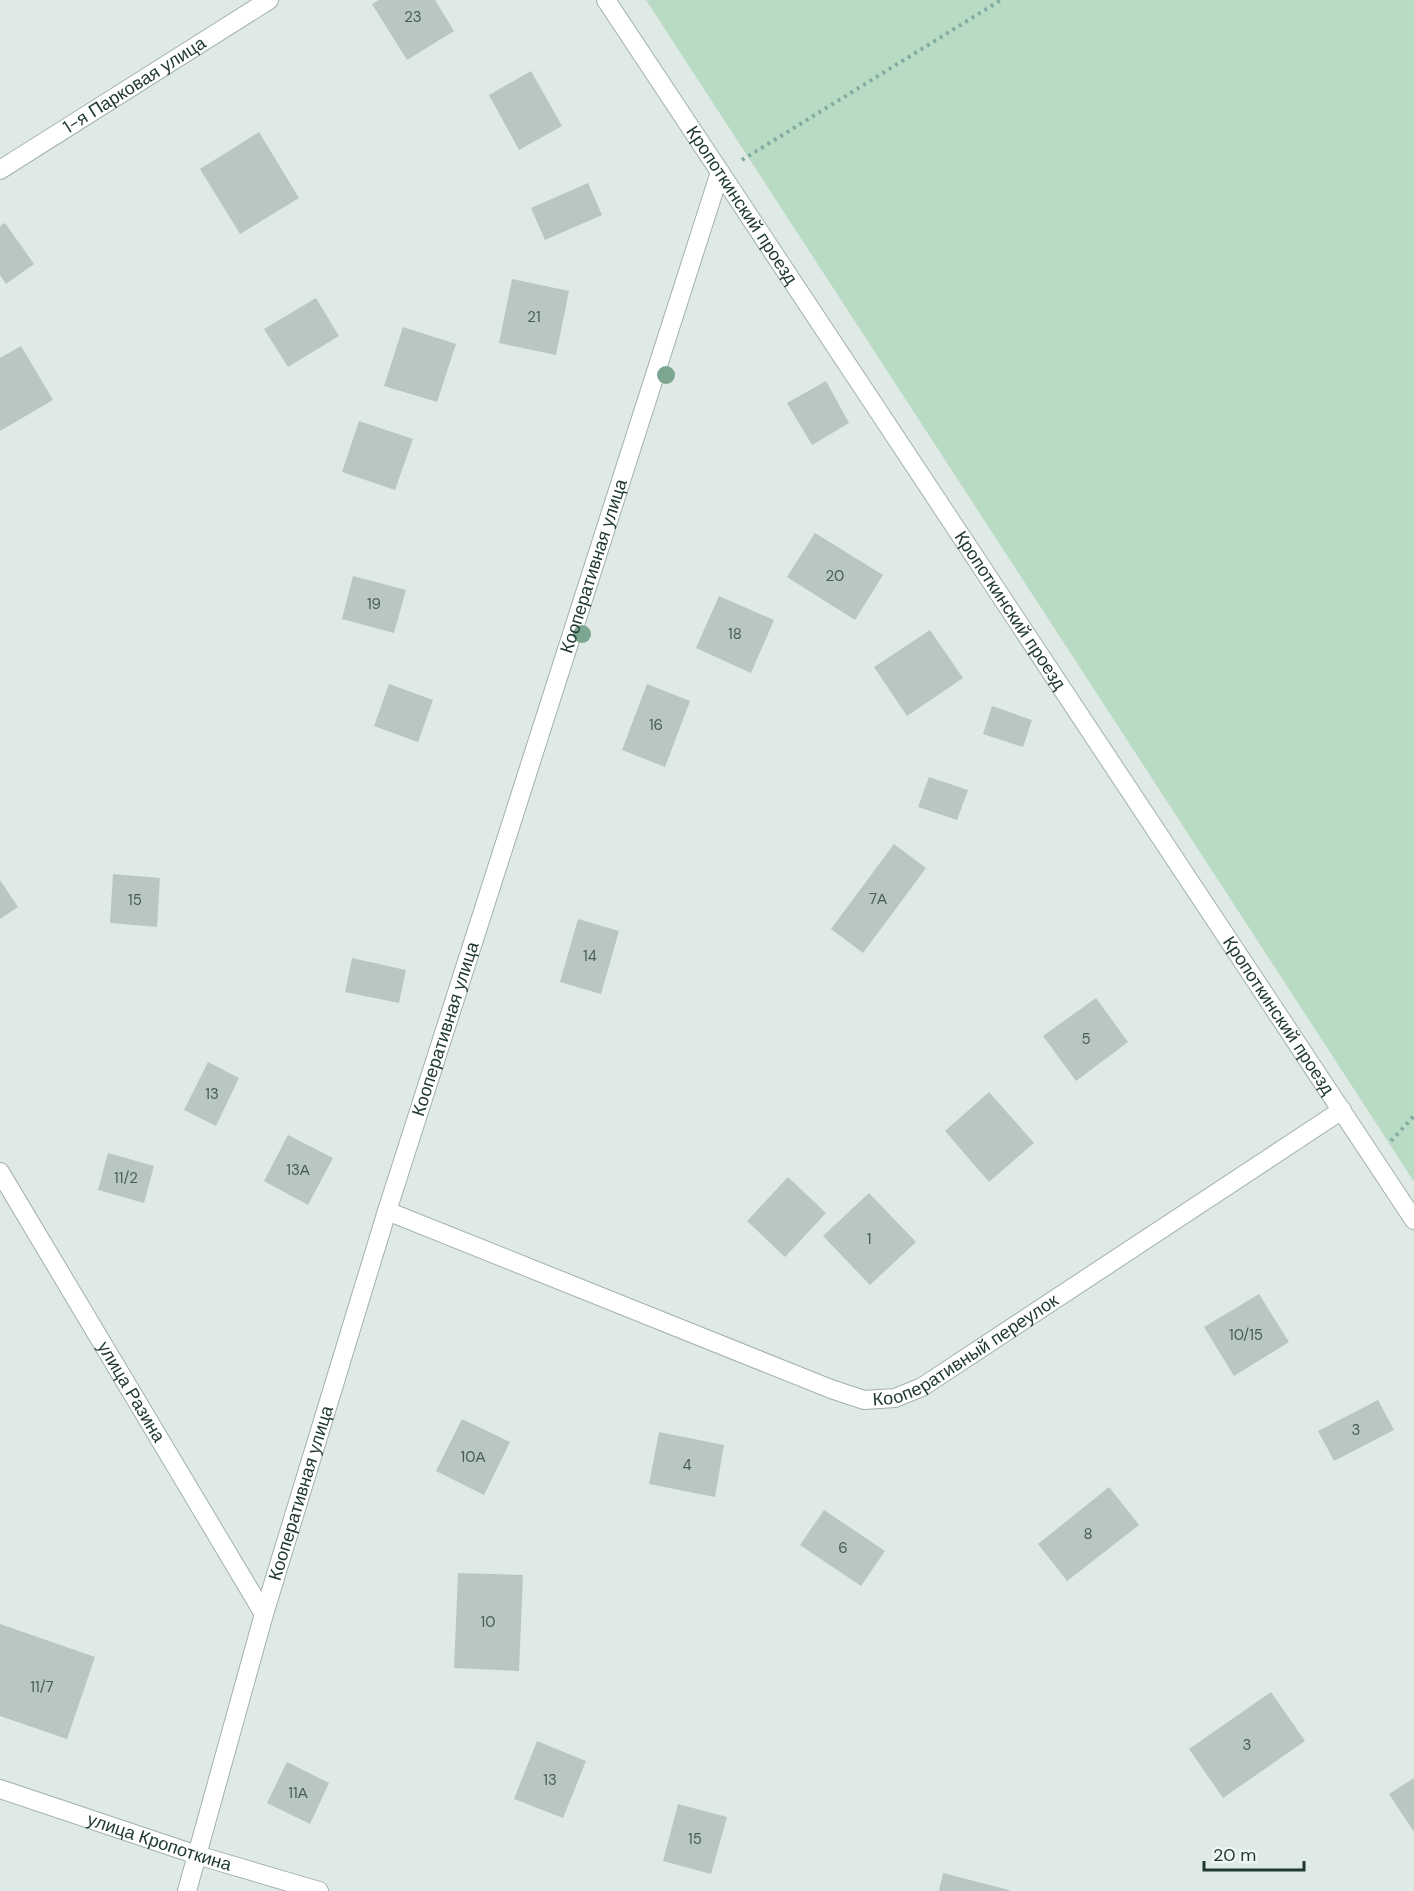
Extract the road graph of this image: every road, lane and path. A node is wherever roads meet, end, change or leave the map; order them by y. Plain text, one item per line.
1 (269, 0) edge
2 (606, 0) edge
3 (1001, 0) edge
4 (0, 170) edge
5 (720, 172) junction
6 (1342, 1110) junction
7 (0, 1172) edge
8 (387, 1211) junction
9 (1414, 1220) edge
10 (264, 1614) junction
11 (0, 1789) edge
12 (197, 1855) junction
13 (187, 1891) edge
14 (319, 1891) edge

1 - 4 street, 1-я Парковая улица
2 - 5 street, Кропоткинский проезд
3 - 5 path
5 - 6 street, Кропоткинский проезд
5 - 8 street, Кооперативная улица
6 - 8 street, Кооперативный переулок
6 - 9 street, Кропоткинский проезд
7 - 10 street, улица Разина
8 - 10 street, Кооперативная улица
10 - 12 street, Кооперативная улица
11 - 12 street, улица Кропоткина
12 - 13 street, Кооперативная улица
12 - 14 street, улица Кропоткина

